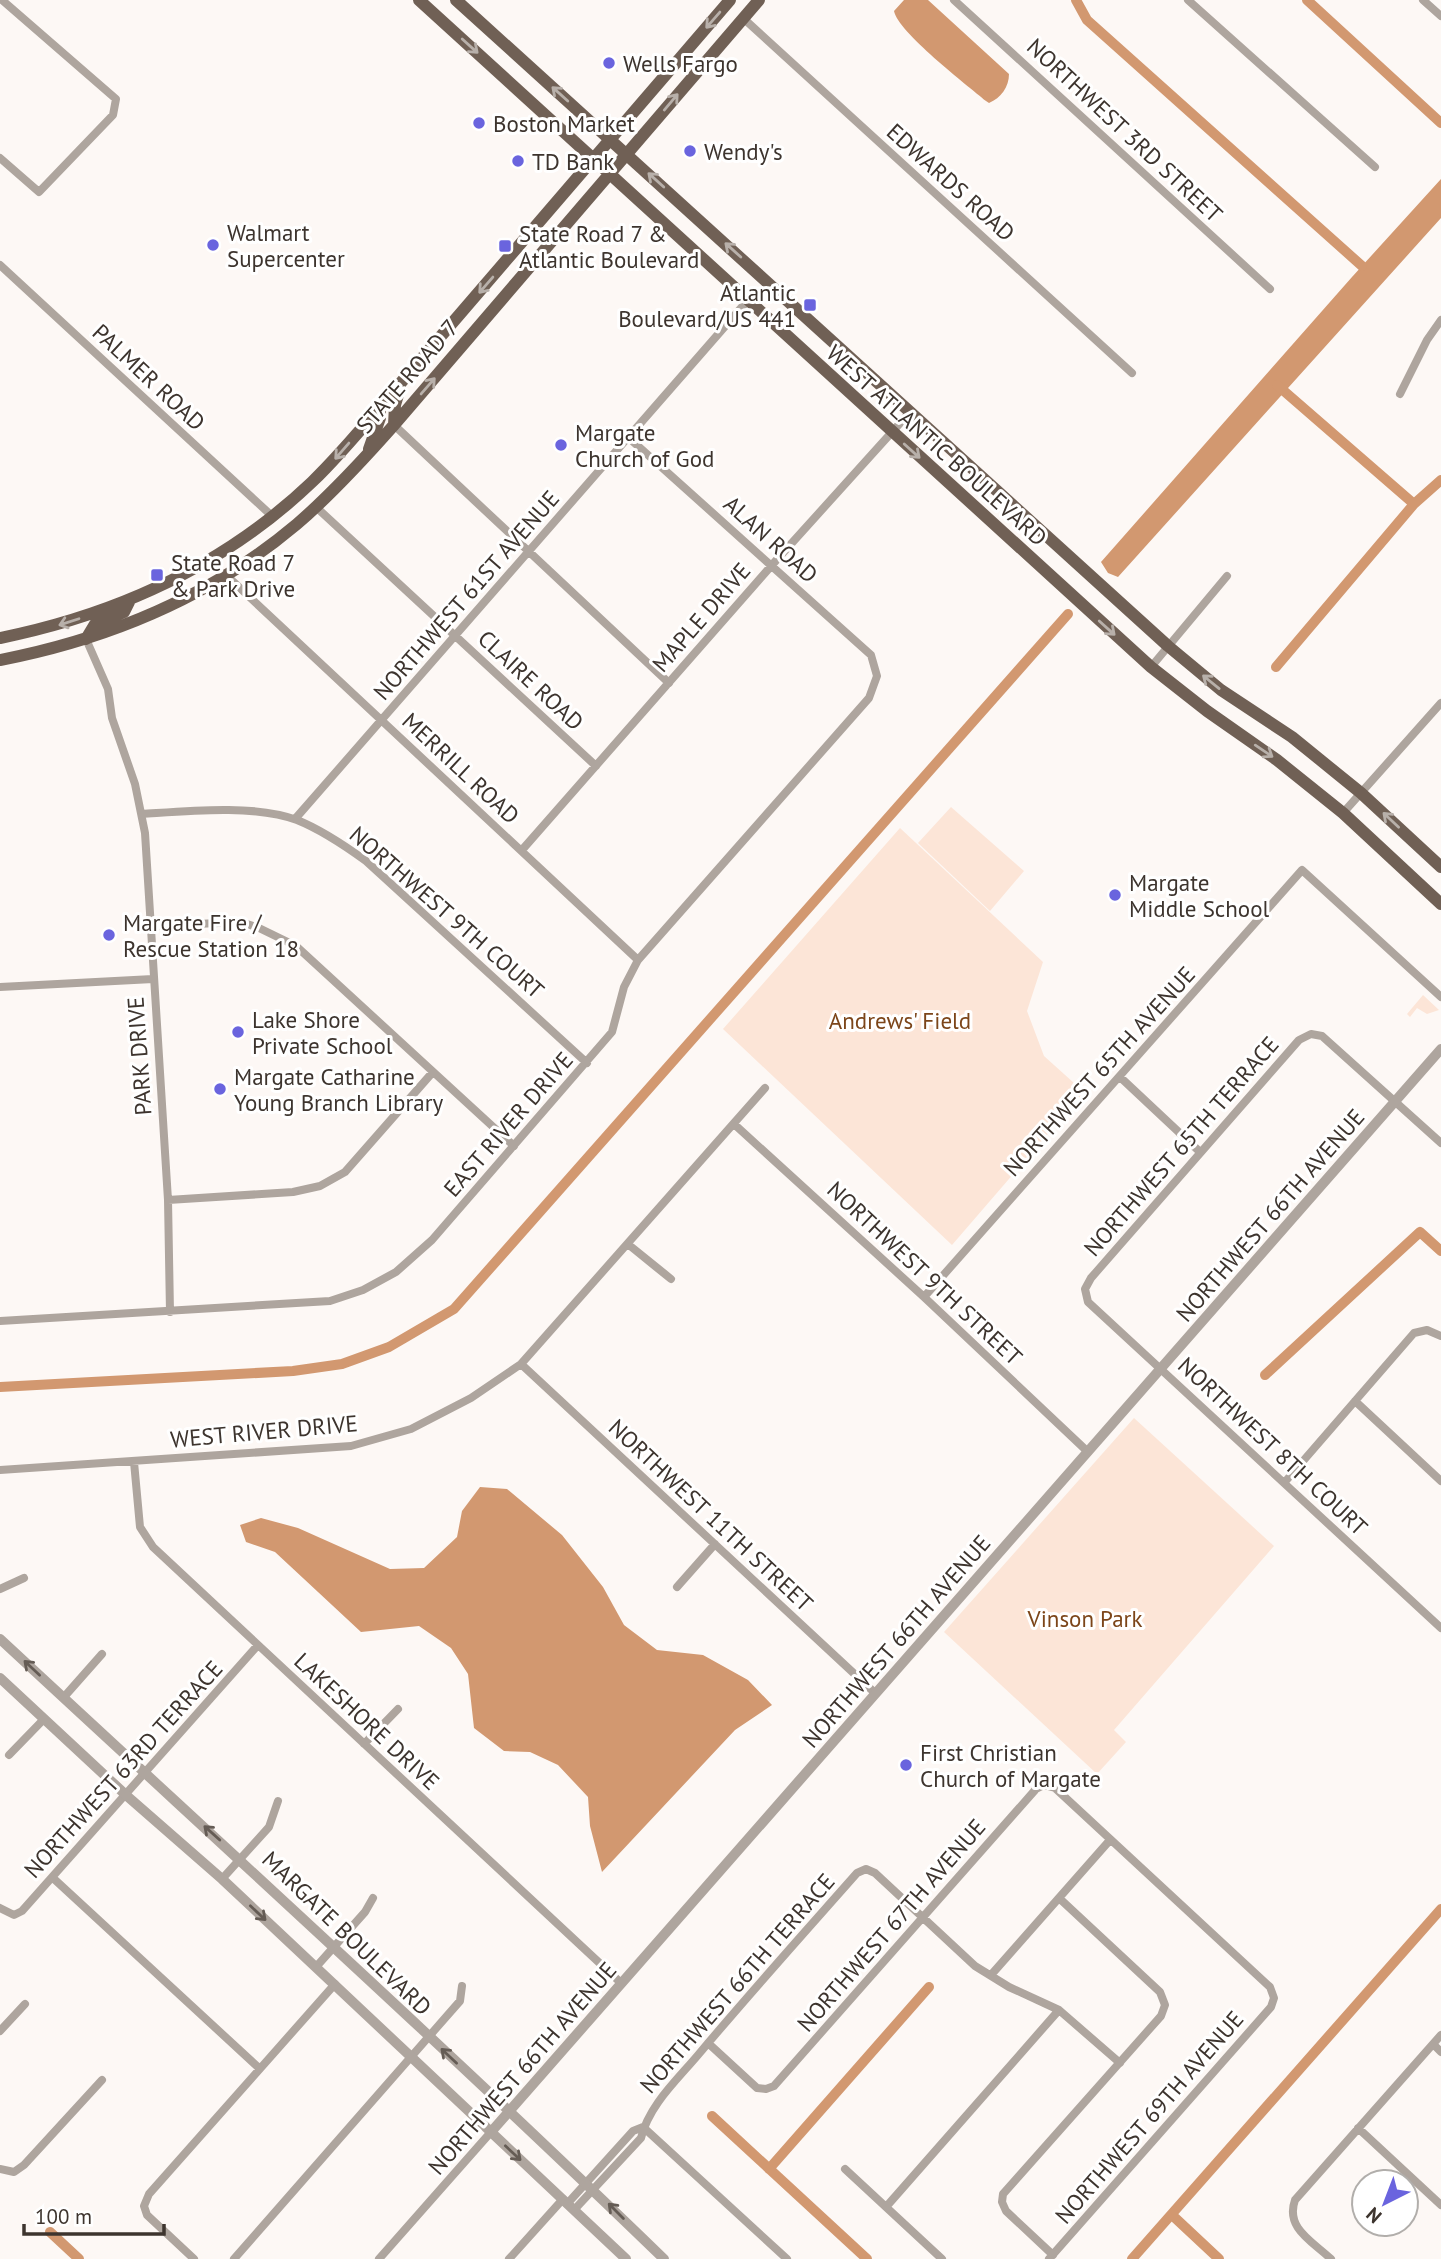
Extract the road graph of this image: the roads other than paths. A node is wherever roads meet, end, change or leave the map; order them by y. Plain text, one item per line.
1 (2, 0) edge
2 (419, 0) edge
3 (456, 0) edge
4 (730, 0) edge
5 (759, 0) edge
6 (1188, 0) edge
7 (1423, 0) edge
8 (960, 2) edge
9 (1441, 16) edge
10 (743, 18) junction
11 (611, 139) junction
12 (627, 154) junction
13 (0, 158) edge
14 (594, 159) junction
15 (1376, 167) dead end
16 (609, 173) junction
17 (0, 265) edge
18 (1270, 289) dead end
19 (748, 300) junction
20 (1441, 320) edge
21 (1132, 373) dead end
22 (403, 381) junction
23 (1400, 394) dead end
24 (380, 407) junction
25 (911, 411) junction
26 (394, 425) junction
27 (891, 432) junction
28 (629, 438) junction
29 (367, 456) junction
30 (316, 507) junction
31 (272, 516) junction
32 (530, 551) junction
33 (255, 556) junction
34 (772, 565) junction
35 (226, 575) junction
36 (1227, 576) dead end
37 (129, 601) junction
38 (456, 636) junction
39 (0, 638) edge
40 (86, 639) junction
41 (1168, 646) junction
42 (0, 660) edge
43 (1151, 667) junction
44 (877, 676) joint
45 (669, 682) junction
46 (1441, 703) edge
47 (382, 721) junction
48 (596, 766) junction
49 (1361, 793) junction
50 (1342, 813) junction
51 (142, 814) junction
52 (295, 819) junction
53 (522, 850) junction
54 (1441, 867) edge
55 (1441, 904) edge
56 (152, 926) junction
57 (638, 960) junction
58 (153, 979) junction
59 (0, 987) edge
60 (1441, 997) edge
61 (1441, 1049) edge
62 (587, 1063) junction
63 (432, 1073) junction
64 (1120, 1077) junction
65 (765, 1088) dead end
66 (1395, 1101) junction
67 (734, 1124) junction
68 (1441, 1143) edge
69 (514, 1146) junction
70 (1200, 1152) junction
71 (168, 1200) junction
72 (629, 1245) junction
73 (671, 1279) dead end
74 (1085, 1289) joint
75 (924, 1297) junction
76 (170, 1312) junction
77 (0, 1321) edge
78 (1441, 1336) edge
79 (521, 1364) junction
80 (1161, 1369) junction
81 (1355, 1401) junction
82 (1088, 1452) junction
83 (134, 1462) junction
84 (0, 1470) edge
85 (1441, 1481) edge
86 (1284, 1483) junction
87 (715, 1544) junction
88 (24, 1578) dead end
89 (677, 1587) dead end
90 (0, 1589) edge
91 (1441, 1628) edge
92 (0, 1639) edge
93 (258, 1645) junction
94 (102, 1654) dead end
95 (0, 1678) edge
96 (875, 1693) junction
97 (64, 1697) junction
98 (398, 1709) dead end
99 (44, 1719) junction
100 (364, 1744) junction
101 (9, 1755) dead end
102 (146, 1773) junction
103 (127, 1796) junction
104 (278, 1801) dead end
105 (1110, 1840) junction
106 (240, 1858) junction
107 (53, 1878) junction
108 (222, 1879) junction
109 (373, 1898) dead end
110 (1059, 1898) junction
111 (0, 1908) edge
112 (923, 1918) junction
113 (334, 1946) junction
114 (317, 1967) junction
115 (991, 1975) junction
116 (621, 1983) junction
117 (335, 1984) junction
118 (462, 1986) dead end
119 (24, 2004) dead end
120 (1059, 2010) junction
121 (0, 2031) edge
122 (1441, 2035) edge
123 (428, 2037) junction
124 (708, 2043) junction
125 (1433, 2044) junction
126 (1441, 2052) edge
127 (411, 2056) junction
128 (1120, 2063) junction
129 (259, 2068) junction
130 (102, 2080) dead end
131 (508, 2112) junction
132 (643, 2127) junction
133 (1357, 2128) junction
134 (491, 2132) junction
135 (0, 2169) edge
136 (845, 2169) dead end
137 (590, 2186) junction
138 (568, 2204) junction
139 (1441, 2205) edge
140 (886, 2207) junction
141 (620, 2257) edge
142 (1051, 2257) edge
143 (194, 2259) edge
144 (234, 2259) edge
145 (379, 2259) edge
146 (509, 2259) edge
147 (664, 2259) edge
148 (787, 2259) edge
149 (942, 2259) edge
150 (1331, 2259) edge

1 - 13 street
2 -> 14 main road, WEST ATLANTIC BOULEVARD
11 -> 3 main road, WEST ATLANTIC BOULEVARD
4 -> 11 main road, STATE ROAD 7
5 - 10 main road, STATE ROAD 7
6 - 15 street
7 - 9 street
8 - 18 street, NORTHWEST 3RD STREET
12 -> 10 main road, STATE ROAD 7
10 - 21 street, EDWARDS ROAD
11 - 12 main road, WEST ATLANTIC BOULEVARD
11 - 14 main road, STATE ROAD 7
12 - 16 main road, STATE ROAD 7
25 -> 12 main road, WEST ATLANTIC BOULEVARD
14 - 16 main road, WEST ATLANTIC BOULEVARD
14 -> 22 main road, STATE ROAD 7
16 - 19 main road, WEST ATLANTIC BOULEVARD
26 -> 16 main road, STATE ROAD 7
17 - 31 street, PALMER ROAD
19 - 27 main road, WEST ATLANTIC BOULEVARD
19 - 28 street, NORTHWEST 61ST AVENUE
20 - 23 street
22 - 24 main road, STATE ROAD 7
22 - 26 main road
24 - 29 main road
24 -> 31 main road, STATE ROAD 7
25 - 27 street, MAPLE DRIVE
25 - 41 main road, WEST ATLANTIC BOULEVARD
26 - 29 main road, STATE ROAD 7
26 - 32 street
27 - 34 street, MAPLE DRIVE
27 -> 43 main road, WEST ATLANTIC BOULEVARD
28 - 32 street, NORTHWEST 61ST AVENUE
28 - 34 street, ALAN ROAD
29 - 30 main road, STATE ROAD 7
30 - 33 main road, STATE ROAD 7
30 - 38 street, CLAIRE ROAD
31 - 33 main road
31 - 37 main road, STATE ROAD 7
32 - 38 street, NORTHWEST 61ST AVENUE
32 - 45 street
33 - 35 main road, STATE ROAD 7
34 - 44 street, ALAN ROAD
34 - 45 street, MAPLE DRIVE
35 - 40 main road, STATE ROAD 7
35 - 47 street, MERRILL ROAD
36 - 41 street
37 -> 39 main road, STATE ROAD 7
37 - 40 main road
38 - 47 street, NORTHWEST 61ST AVENUE
38 - 48 street, CLAIRE ROAD
40 - 42 main road, STATE ROAD 7
40 - 51 street, PARK DRIVE
41 - 43 street
49 -> 41 main road, WEST ATLANTIC BOULEVARD
43 -> 50 main road, WEST ATLANTIC BOULEVARD
44 - 57 street, EAST RIVER DRIVE
45 - 48 street, MAPLE DRIVE
46 - 49 street
47 - 52 street, NORTHWEST 61ST AVENUE
47 - 53 street, MERRILL ROAD
48 - 53 street, MAPLE DRIVE
49 - 50 street
54 -> 49 main road, WEST ATLANTIC BOULEVARD
50 - 55 main road, WEST ATLANTIC BOULEVARD
51 - 52 street, NORTHWEST 9TH COURT
51 - 56 street, PARK DRIVE
52 - 62 street, NORTHWEST 9TH COURT
53 - 57 street, MERRILL ROAD
56 - 58 street, PARK DRIVE
56 - 63 street
57 - 62 street, EAST RIVER DRIVE
58 - 59 street
58 - 71 street, PARK DRIVE
60 - 64 street, NORTHWEST 65TH AVENUE
61 - 66 street, NORTHWEST 66TH AVENUE
62 - 69 street, EAST RIVER DRIVE
63 - 69 street
63 - 71 street
64 - 70 street
64 - 75 street, NORTHWEST 65TH AVENUE
65 - 67 street, WEST RIVER DRIVE
66 - 68 street
66 - 70 street, NORTHWEST 65TH TERRACE
66 - 80 street, NORTHWEST 66TH AVENUE
67 - 72 street, WEST RIVER DRIVE
67 - 75 street, NORTHWEST 9TH STREET
69 - 76 street, EAST RIVER DRIVE
70 - 74 street, NORTHWEST 65TH TERRACE
71 - 76 street, PARK DRIVE
72 - 73 street
72 - 79 street, WEST RIVER DRIVE
74 - 80 street, NORTHWEST 8TH COURT
75 - 82 street, NORTHWEST 9TH STREET
76 - 77 street, EAST RIVER DRIVE
78 - 81 street
79 - 83 street, WEST RIVER DRIVE
79 - 87 street, NORTHWEST 11TH STREET
80 - 82 street, NORTHWEST 66TH AVENUE
80 - 86 street, NORTHWEST 8TH COURT
81 - 85 street
81 - 86 street
82 - 96 street, NORTHWEST 66TH AVENUE
83 - 84 street, WEST RIVER DRIVE
83 - 93 street, LAKESHORE DRIVE
86 - 91 street, NORTHWEST 8TH COURT
87 - 89 street
87 - 96 street, NORTHWEST 11TH STREET
88 - 90 street
97 -> 92 street, MARGATE BOULEVARD
93 - 100 street, LAKESHORE DRIVE
93 - 102 street, NORTHWEST 63RD TERRACE
94 - 97 street
95 - 99 street, MARGATE BOULEVARD
96 - 116 street, NORTHWEST 66TH AVENUE
97 - 102 street, MARGATE BOULEVARD
98 - 100 street
99 - 101 street
99 - 103 street, MARGATE BOULEVARD
100 - 116 street, LAKESHORE DRIVE
102 - 103 street, NORTHWEST 63RD TERRACE
106 -> 102 street, MARGATE BOULEVARD
103 - 107 street, NORTHWEST 63RD TERRACE
103 - 108 street, MARGATE BOULEVARD
104 - 106 street
105 - 110 street
105 - 112 street, NORTHWEST 67TH AVENUE
105 - 142 street, NORTHWEST 69TH AVENUE
106 - 108 street
106 - 113 street, MARGATE BOULEVARD
107 - 111 street, NORTHWEST 63RD TERRACE
107 - 129 street
108 -> 114 street, MARGATE BOULEVARD
109 - 113 street
110 - 115 street
110 - 128 street
112 - 115 street
112 - 124 street, NORTHWEST 67TH AVENUE
112 - 124 street, NORTHWEST 66TH TERRACE
113 - 114 street
113 - 123 street, MARGATE BOULEVARD
114 - 117 street, MARGATE BOULEVARD
115 - 120 street
116 - 131 street, NORTHWEST 66TH AVENUE
117 - 127 street, MARGATE BOULEVARD
117 - 129 street
118 - 123 street
119 - 121 street
120 - 128 street
120 - 140 street
122 - 125 street
123 - 127 street
131 -> 123 street, MARGATE BOULEVARD
124 - 132 street, NORTHWEST 66TH TERRACE
125 - 126 street
125 - 133 street
127 - 134 street, MARGATE BOULEVARD
127 - 144 street
128 - 142 street
129 - 143 street
130 - 135 street
131 - 134 street, NORTHWEST 66TH AVENUE
131 - 137 street, MARGATE BOULEVARD
132 - 137 street, NORTHWEST 66TH TERRACE
132 - 148 street
133 - 139 street
133 - 150 street
134 -> 138 street, MARGATE BOULEVARD
134 - 145 street, NORTHWEST 66TH AVENUE
136 - 140 street
137 - 138 street, NORTHWEST 66TH TERRACE
147 -> 137 street, MARGATE BOULEVARD
138 - 141 street, MARGATE BOULEVARD
138 - 146 street, NORTHWEST 66TH TERRACE
140 - 149 street

